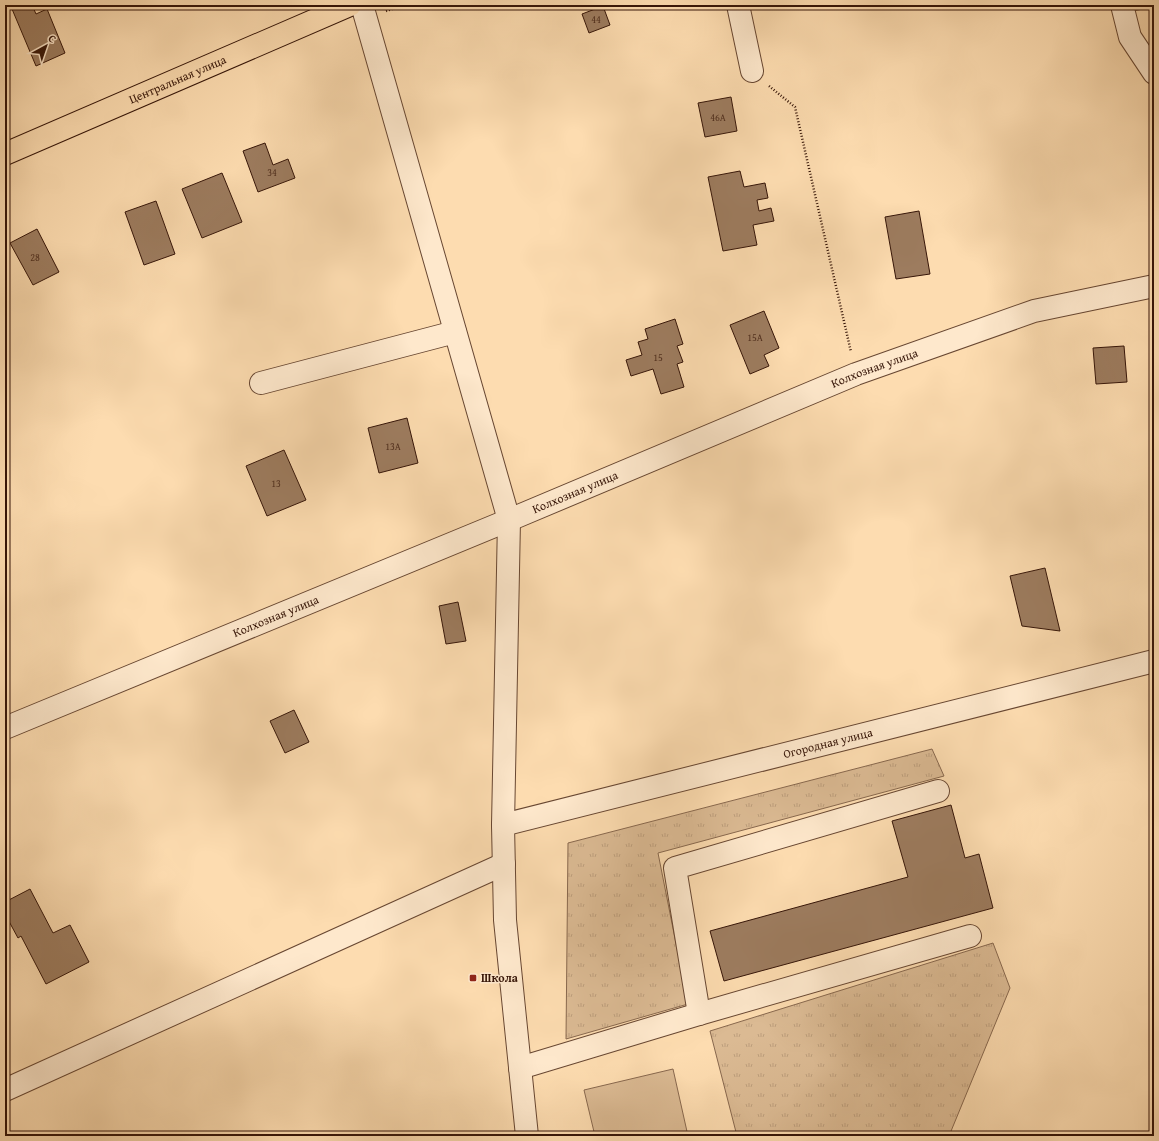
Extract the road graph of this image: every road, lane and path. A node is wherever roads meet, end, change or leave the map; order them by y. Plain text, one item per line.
1 (350, 5) edge
2 (404, 5) edge
3 (738, 5) edge
4 (1122, 5) edge
5 (370, 9) edge
6 (752, 71) joint
7 (1154, 73) edge
8 (5, 154) edge
9 (1154, 286) edge
10 (455, 332) junction
11 (856, 374) junction
12 (261, 383) dead end
13 (509, 520) junction
14 (1154, 661) edge
15 (5, 728) edge
16 (938, 791) dead end
17 (503, 826) junction
18 (504, 864) junction
19 (970, 936) dead end
20 (699, 1014) junction
21 (520, 1068) junction
22 (5, 1090) edge
23 (527, 1136) edge

1 - 8 main road, Центральная улица
2 - 5 path
3 - 6 street
4 - 7 street
5 - 10 street
6 - 11 path
9 - 11 street, Колхозная улица
10 - 12 street
10 - 13 street
11 - 13 street, Колхозная улица
13 - 15 street, Колхозная улица
13 - 17 street
14 - 17 street, Огородная улица
16 - 20 street
17 - 18 street
18 - 21 street
18 - 22 street
19 - 20 street
20 - 21 street
21 - 23 street

